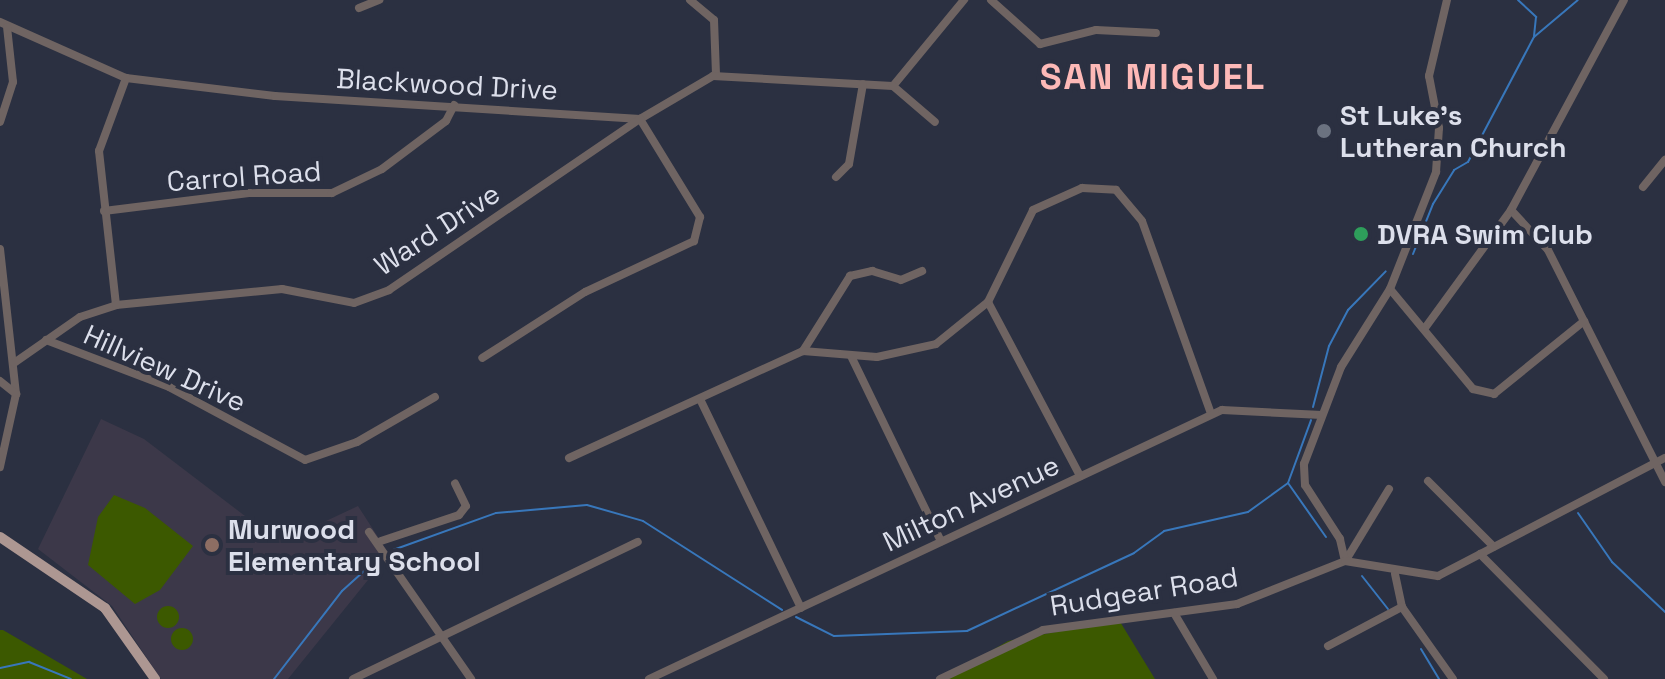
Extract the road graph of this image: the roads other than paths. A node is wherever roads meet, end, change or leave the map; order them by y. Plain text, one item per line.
1 (379, 0) edge
2 (690, 0) edge
3 (964, 0) edge
4 (991, 0) edge
5 (1447, 0) edge
6 (1624, 0) edge
7 (359, 8) dead end
8 (3, 24) edge
9 (1156, 33) dead end
10 (716, 75) junction
11 (126, 78) junction
12 (863, 84) junction
13 (893, 86) junction
14 (454, 105) junction
15 (640, 119) junction
16 (0, 122) edge
17 (935, 122) dead end
18 (1665, 160) edge
19 (836, 177) dead end
20 (1643, 187) dead end
21 (1511, 210) junction
22 (104, 211) junction
23 (0, 249) edge
24 (922, 271) dead end
25 (1390, 289) junction
26 (988, 302) junction
27 (116, 305) junction
28 (1584, 321) junction
29 (1425, 328) junction
30 (46, 340) junction
31 (803, 351) junction
32 (851, 356) junction
33 (482, 358) dead end
34 (14, 363) junction
35 (0, 381) edge
36 (16, 394) junction
37 (435, 397) dead end
38 (700, 399) junction
39 (1211, 414) junction
40 (1322, 415) junction
41 (3, 450) edge
42 (569, 458) dead end
43 (1665, 458) edge
44 (1655, 463) junction
45 (0, 467) edge
46 (1080, 476) junction
47 (1428, 481) dead end
48 (1665, 482) edge
49 (455, 483) dead end
50 (1389, 489) dead end
51 (369, 532) dead end
52 (0, 537) edge
53 (381, 541) junction
54 (941, 541) junction
55 (638, 542) dead end
56 (1494, 547) junction
57 (1480, 554) junction
58 (1345, 561) junction
59 (1395, 574) junction
60 (1402, 607) junction
61 (801, 608) junction
62 (1174, 613) junction
63 (444, 635) junction
64 (1328, 646) dead end
65 (155, 679) edge
66 (353, 679) edge
67 (471, 679) edge
68 (649, 679) edge
69 (940, 679) edge
70 (1213, 679) edge
71 (1453, 679) edge
72 (1604, 679) edge

1 - 7 street
2 - 10 street
3 - 13 street
4 - 9 street
5 - 25 street
6 - 21 street
8 - 11 street, Blackwood Drive
8 - 16 street
10 - 12 street
10 - 15 street
11 - 14 street, Blackwood Drive
11 - 22 street
12 - 13 street
12 - 19 street
13 - 17 street
14 - 15 street, Blackwood Drive
14 - 22 street, Carrol Road
15 - 27 street, Ward Drive
15 - 33 street
18 - 20 street
21 - 28 street
21 - 29 street
22 - 27 street
23 - 34 street
24 - 31 street
25 - 29 street
25 - 40 street
26 - 32 street
26 - 39 street
26 - 46 street
27 - 30 street, Ward Drive
28 - 29 street
28 - 44 street
30 - 34 street, Ward Drive
30 - 37 street, Hillview Drive
31 - 32 street
31 - 38 street
32 - 54 street
34 - 36 street
35 - 36 street
36 - 41 street
38 - 42 street
38 - 61 street
39 - 40 street, Milton Avenue
39 - 46 street, Milton Avenue
40 - 58 street
41 - 45 street
43 - 44 street
44 - 48 street
44 - 56 street
46 - 54 street, Milton Avenue
47 - 56 street
49 - 53 street
50 - 58 street
51 - 53 street
52 - 65 main road
53 - 63 street
54 - 61 street, Milton Avenue
55 - 63 street
56 - 57 street
57 - 59 street
57 - 72 street
58 - 59 street
58 - 62 street, Rudgear Road
59 - 60 street
60 - 64 street
60 - 71 street
61 - 68 street, Milton Avenue
62 - 69 street, Rudgear Road
62 - 70 street
63 - 66 street
63 - 67 street

